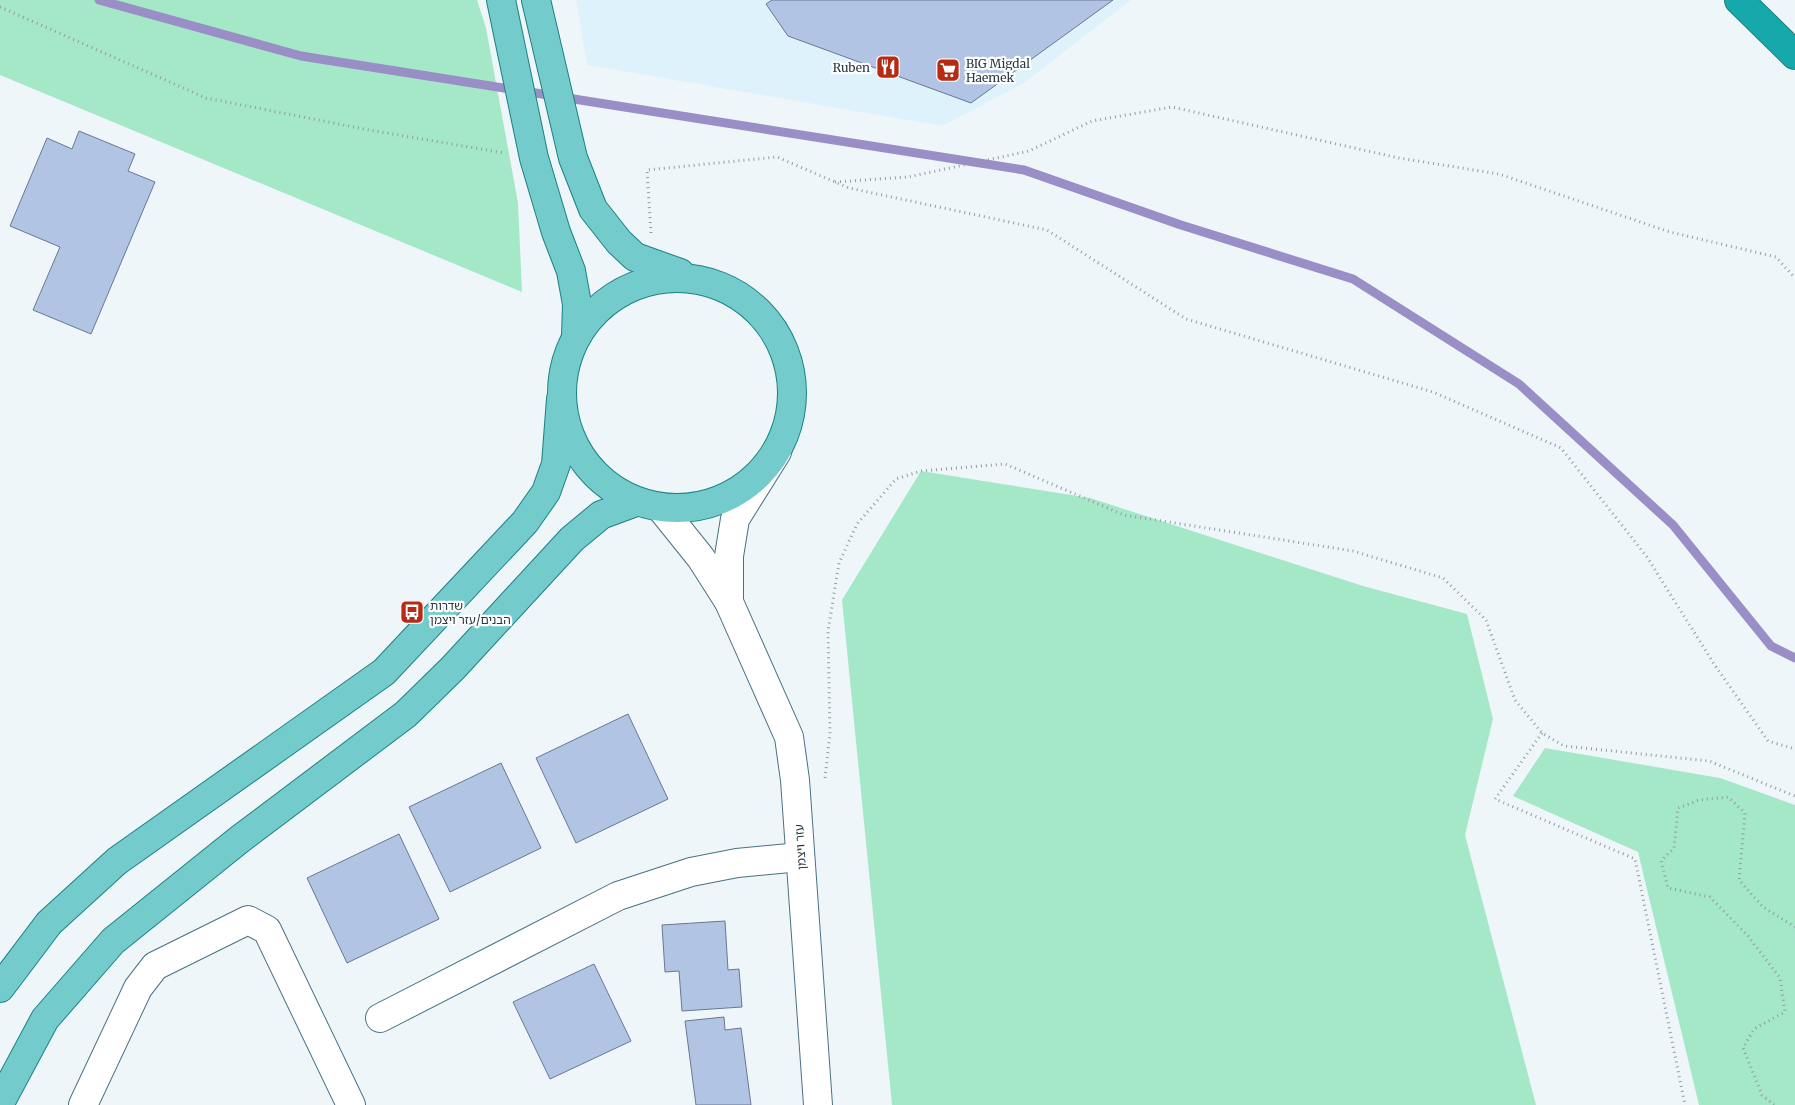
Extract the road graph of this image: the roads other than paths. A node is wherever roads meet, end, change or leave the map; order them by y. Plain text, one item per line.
1 (501, 0) edge
2 (536, 0) edge
3 (1739, 0) edge
4 (1795, 55) edge
5 (706, 282) junction
6 (576, 336) junction
7 (561, 399) junction
8 (777, 452) junction
9 (648, 505) junction
10 (729, 602) junction
11 (800, 856) junction
12 (0, 988) edge
13 (380, 1018) dead end
14 (0, 1103) edge
15 (83, 1105) edge
16 (351, 1105) edge
17 (818, 1105) edge

1 - 6 main road
2 - 5 main road
3 - 4 highway
5 - 6 main road
5 - 8 main road
6 - 7 main road
7 - 9 main road
7 - 12 main road
8 - 9 main road
8 - 10 street
9 - 10 street, עזר ויצמן
9 - 14 main road
10 - 11 street, עזר ויצמן
11 - 13 street
11 - 17 street, עזר ויצמן
15 - 16 street

